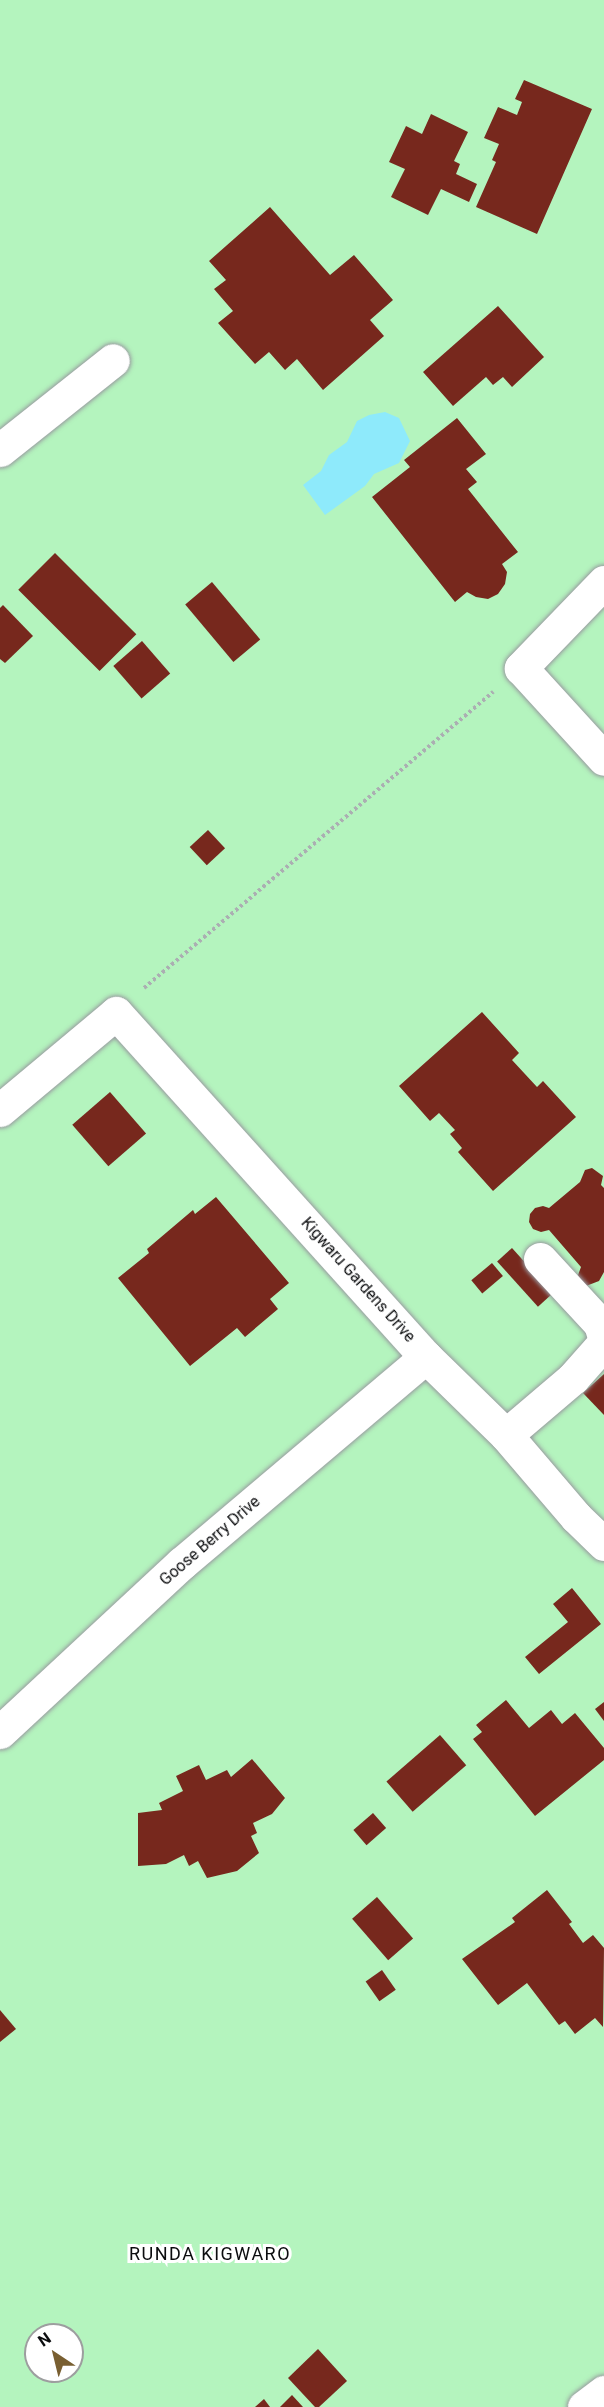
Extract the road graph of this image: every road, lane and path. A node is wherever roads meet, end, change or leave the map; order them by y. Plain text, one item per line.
1 (113, 360) dead end
2 (0, 450) edge
3 (604, 582) edge
4 (521, 668) junction
5 (604, 759) edge
6 (116, 1012) junction
7 (0, 1110) edge
8 (540, 1259) dead end
9 (604, 1337) edge
10 (604, 1343) edge
11 (426, 1357) junction
12 (507, 1435) junction
13 (604, 1544) edge
14 (0, 1732) edge
15 (604, 2392) edge
16 (584, 2407) edge

1 - 2 street
3 - 4 street
4 - 5 street
4 - 6 path
6 - 7 street
6 - 11 street, Kigwaru Gardens Drive
8 - 9 street
10 - 12 street
11 - 12 street, Kigwaru Gardens Drive
11 - 14 street, Goose Berry Drive
12 - 13 street, Kigwaru Gardens Drive
15 - 16 street

